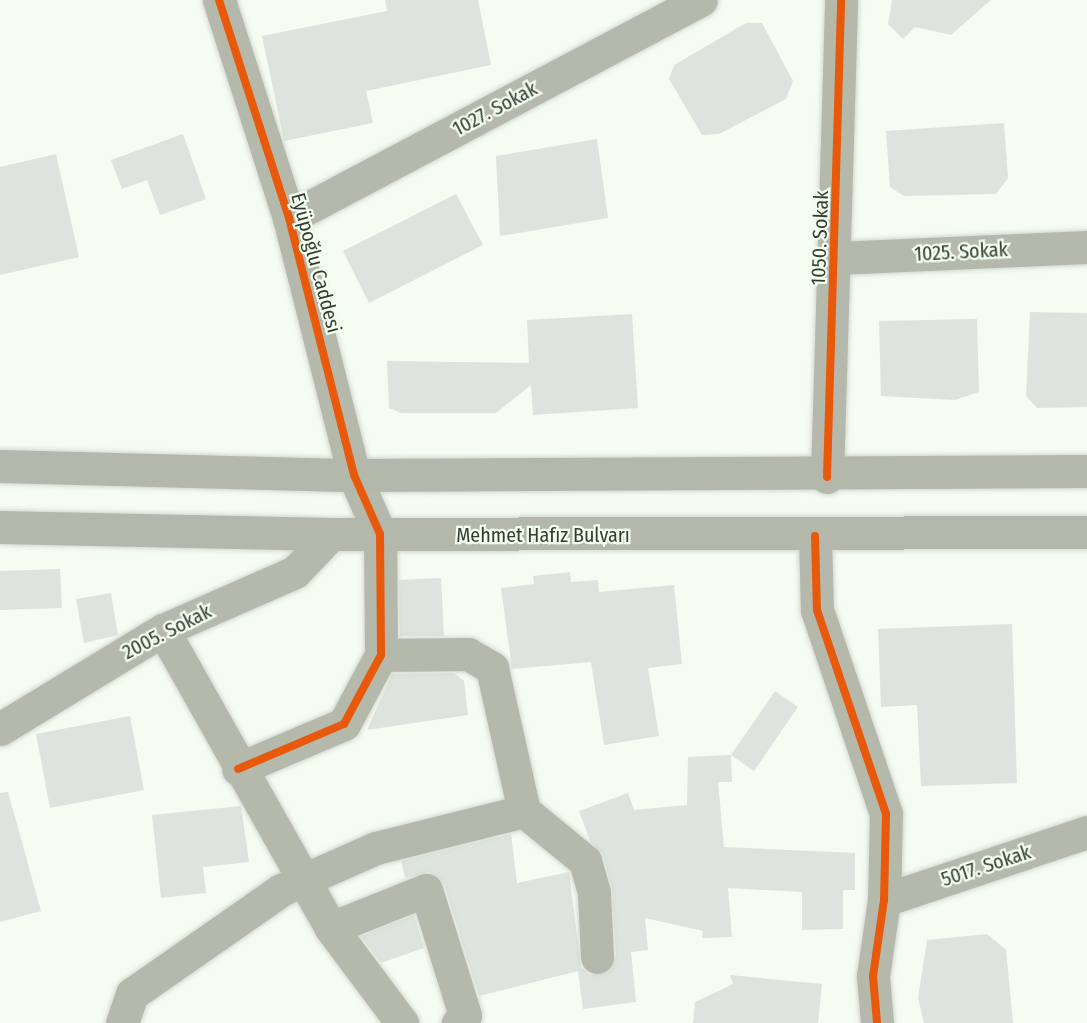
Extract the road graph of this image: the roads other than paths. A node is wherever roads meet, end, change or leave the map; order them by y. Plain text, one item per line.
1 (219, 0) edge
2 (701, 0) edge
3 (841, 0) edge
4 (289, 218) junction
5 (1087, 247) edge
6 (836, 258) junction
7 (0, 466) edge
8 (1087, 471) edge
9 (354, 475) junction
10 (827, 477) junction
11 (0, 527) edge
12 (1087, 532) edge
13 (331, 534) junction
14 (380, 534) junction
15 (814, 536) junction
16 (163, 630) junction
17 (381, 655) junction
18 (0, 729) edge
19 (238, 769) junction
20 (524, 811) junction
21 (1087, 832) edge
22 (306, 879) junction
23 (884, 900) junction
24 (331, 928) junction
25 (597, 957) dead end
26 (122, 1023) edge
27 (402, 1023) edge
28 (458, 1023) edge
29 (877, 1023) edge

1 - 4 street, Eyüpoğlu Caddesi
2 - 4 street, 1027. Sokak
3 - 6 street, 1050. Sokak
4 - 9 street, Eyüpoğlu Caddesi
5 - 6 street, 1025. Sokak
6 - 10 street, 1050. Sokak
7 - 9 main road
8 - 10 main road
9 - 10 main road
9 - 14 street, Eyüpoğlu Caddesi
11 - 13 main road, Mehmet Hafız Bulvarı
12 - 15 main road, Mehmet Hafız Bulvarı
13 - 14 main road, Mehmet Hafız Bulvarı
13 - 16 street, 2005. Sokak
14 - 15 main road, Mehmet Hafız Bulvarı
14 - 17 street
15 - 23 street
16 - 18 street, 2005. Sokak
16 - 19 street
17 - 19 street
17 - 20 street
19 - 22 street
20 - 22 street
20 - 25 street
21 - 23 street, 5017. Sokak
22 - 24 street
22 - 26 street
23 - 29 street
24 - 27 street
24 - 28 street

